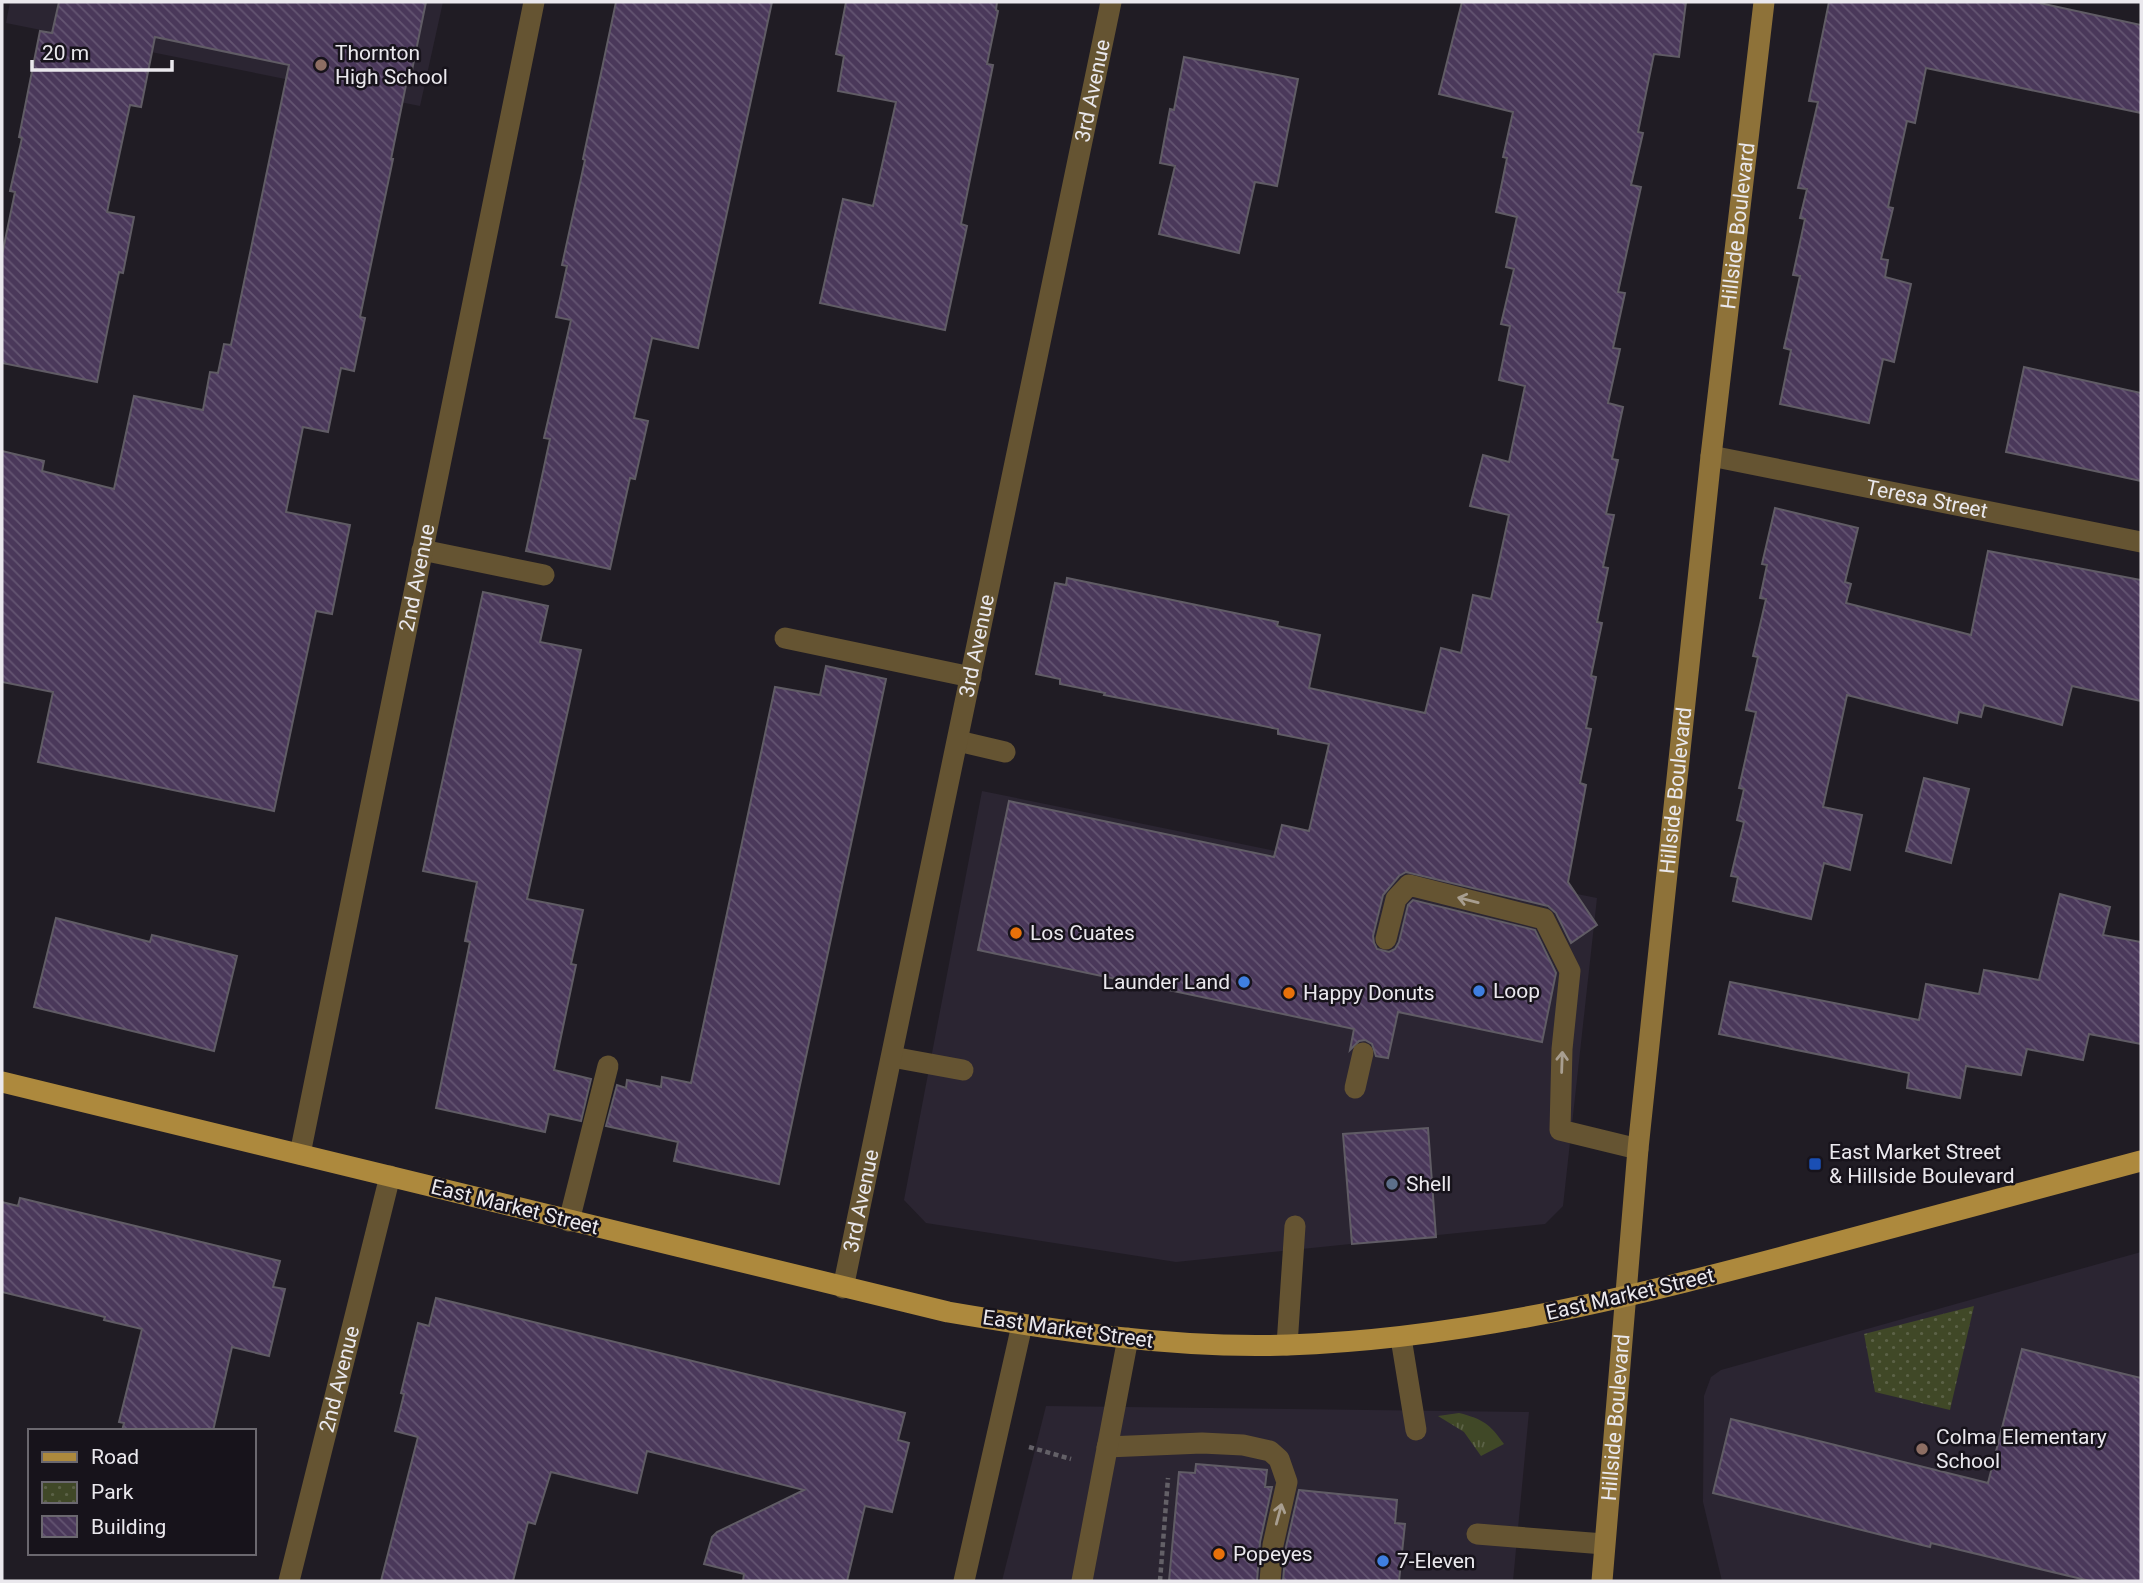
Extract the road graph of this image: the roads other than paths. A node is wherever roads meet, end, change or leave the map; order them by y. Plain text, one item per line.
1 (534, 2) edge
2 (1111, 2) edge
3 (1764, 2) edge
4 (1712, 457) junction
5 (2141, 542) edge
6 (422, 550) junction
7 (544, 575) dead end
8 (786, 638) dead end
9 (971, 677) junction
10 (958, 741) junction
11 (1005, 752) dead end
12 (1386, 939) dead end
13 (1363, 1053) dead end
14 (892, 1057) junction
15 (608, 1066) dead end
16 (963, 1070) dead end
17 (2, 1082) edge
18 (1355, 1088) dead end
19 (1639, 1149) junction
20 (300, 1154) junction
21 (2141, 1161) edge
22 (390, 1176) junction
23 (569, 1221) junction
24 (1295, 1226) dead end
25 (843, 1288) junction
26 (1626, 1297) junction
27 (1022, 1325) junction
28 (1128, 1338) junction
29 (1401, 1338) junction
30 (1287, 1345) junction
31 (1416, 1430) dead end
32 (1107, 1447) junction
33 (1477, 1534) dead end
34 (1604, 1544) junction
35 (289, 1581) edge
36 (964, 1581) edge
37 (1082, 1581) edge
38 (1270, 1581) edge
39 (1602, 1581) edge

1 - 6 street, 2nd Avenue
2 - 9 street, 3rd Avenue
3 - 4 main road, Hillside Boulevard
4 - 5 street, Teresa Street
4 - 19 main road, Hillside Boulevard
6 - 7 street
6 - 20 street, 2nd Avenue
8 - 9 street
9 - 10 street, 3rd Avenue
10 - 11 street
10 - 14 street, 3rd Avenue
19 -> 12 street
13 - 18 street
14 - 16 street
14 - 25 street, 3rd Avenue
15 - 23 street
17 - 20 main road, East Market Street
19 - 26 main road, Hillside Boulevard
20 - 22 main road, East Market Street
21 - 26 main road, East Market Street
22 - 23 main road, East Market Street
22 - 35 street, 2nd Avenue
23 - 25 main road, East Market Street
24 - 30 street
25 - 27 main road, East Market Street
26 - 29 main road, East Market Street
26 - 34 main road, Hillside Boulevard
27 - 28 main road, East Market Street
27 - 36 street
28 - 30 main road, East Market Street
28 - 32 street
29 - 30 main road, East Market Street
29 - 31 street
32 - 37 street
38 -> 32 street
33 - 34 street
34 - 39 main road, Hillside Boulevard

